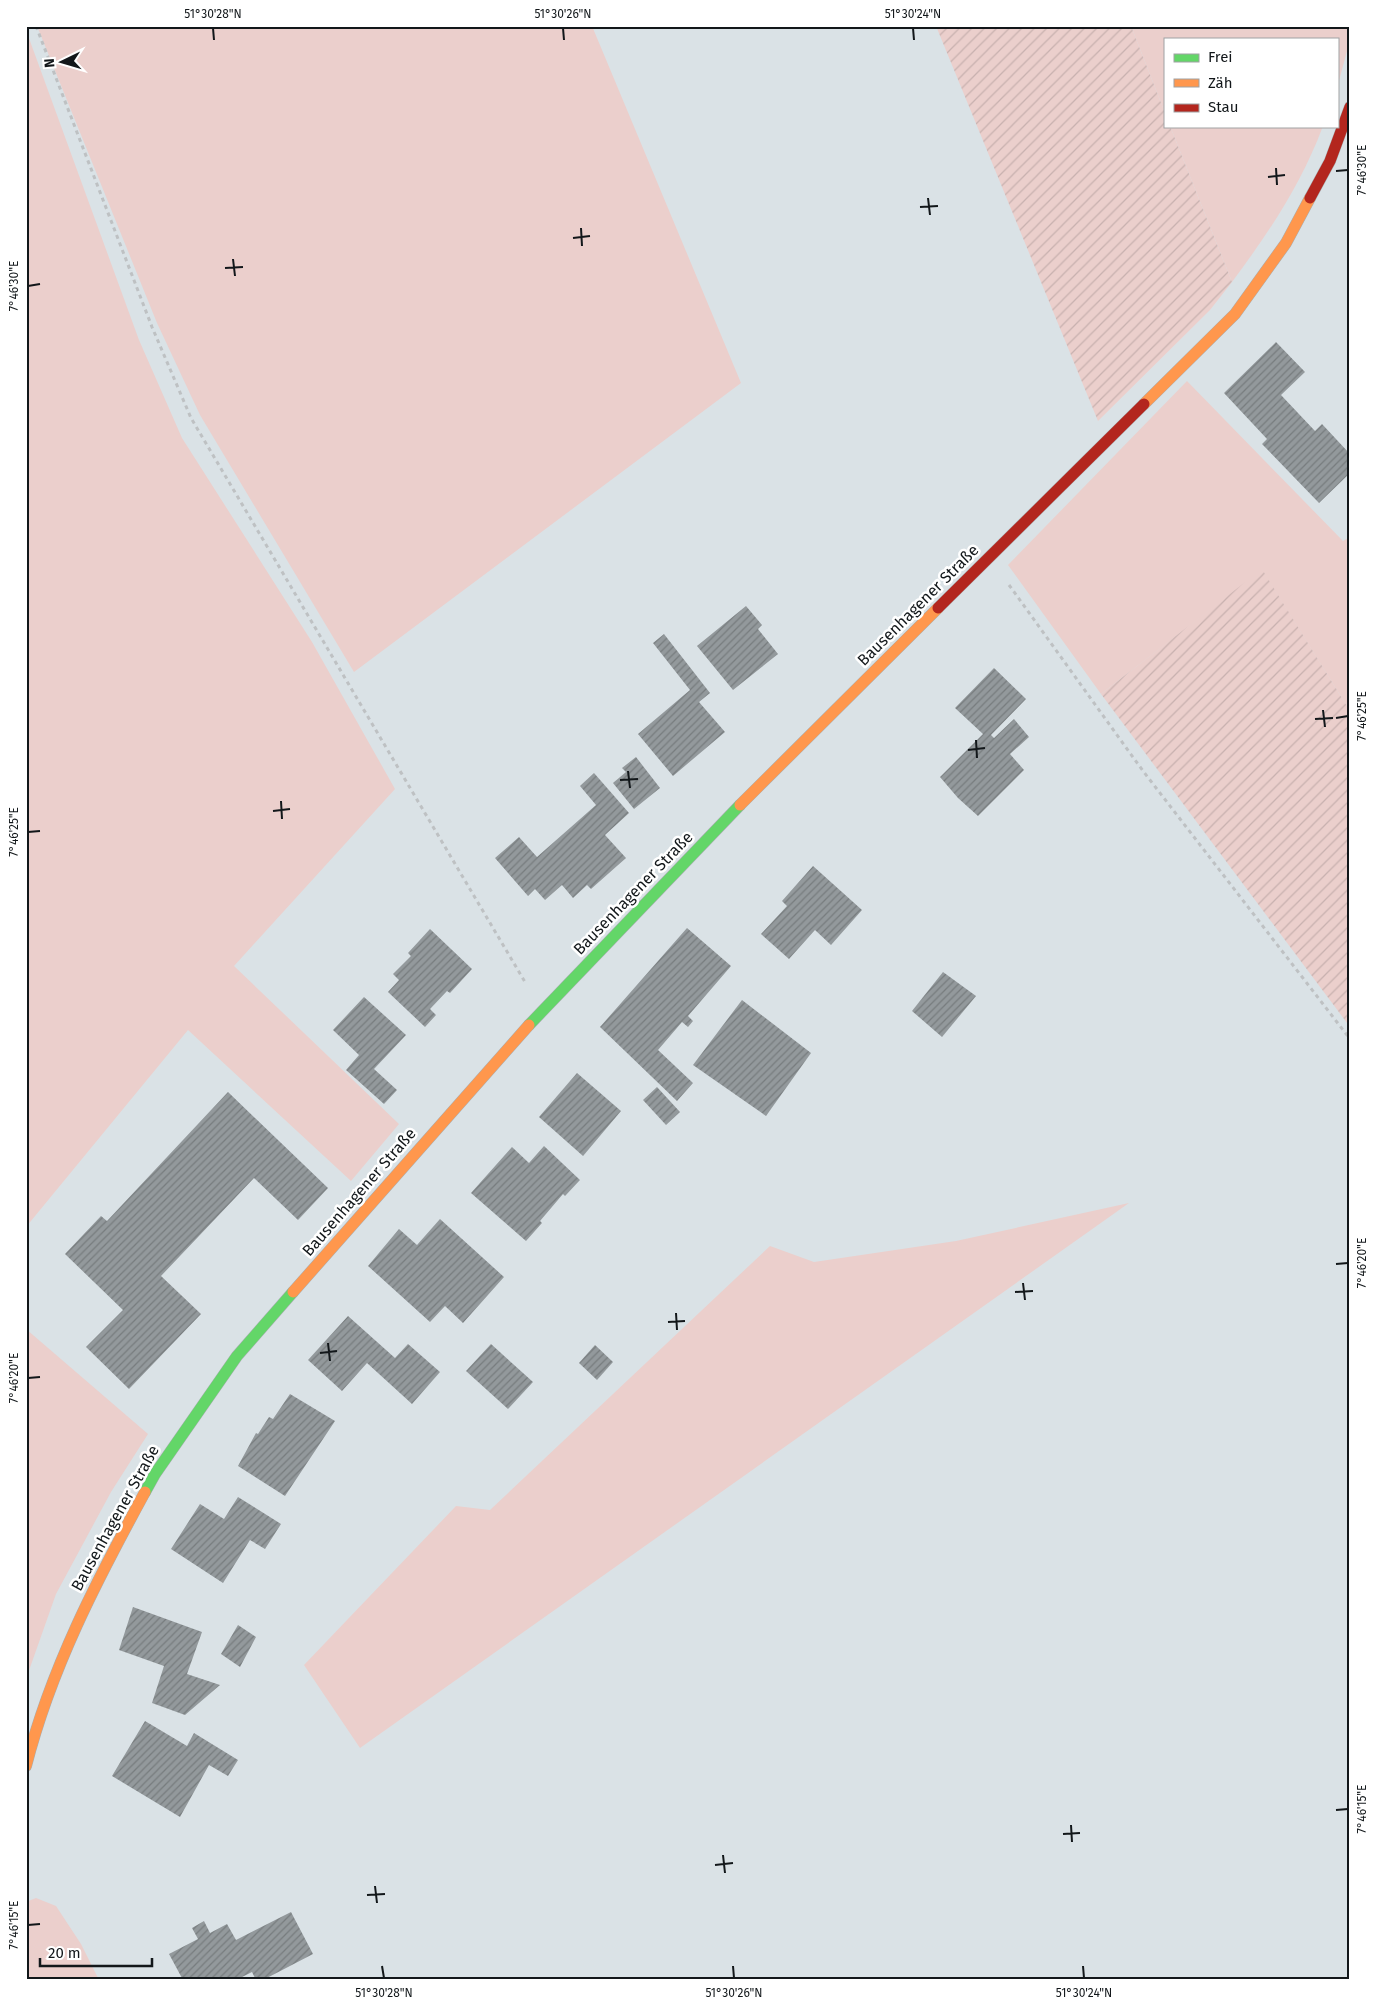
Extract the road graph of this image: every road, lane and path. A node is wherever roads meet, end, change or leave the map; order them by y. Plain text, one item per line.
1 (36, 26) edge
2 (1350, 107) edge
3 (989, 558) junction
4 (542, 1010) junction
5 (1350, 1039) edge
6 (26, 1766) edge

1 - 4 path
2 - 3 street, Bausenhagener Straße
3 - 4 street, Bausenhagener Straße
3 - 5 path
4 - 6 street, Bausenhagener Straße

